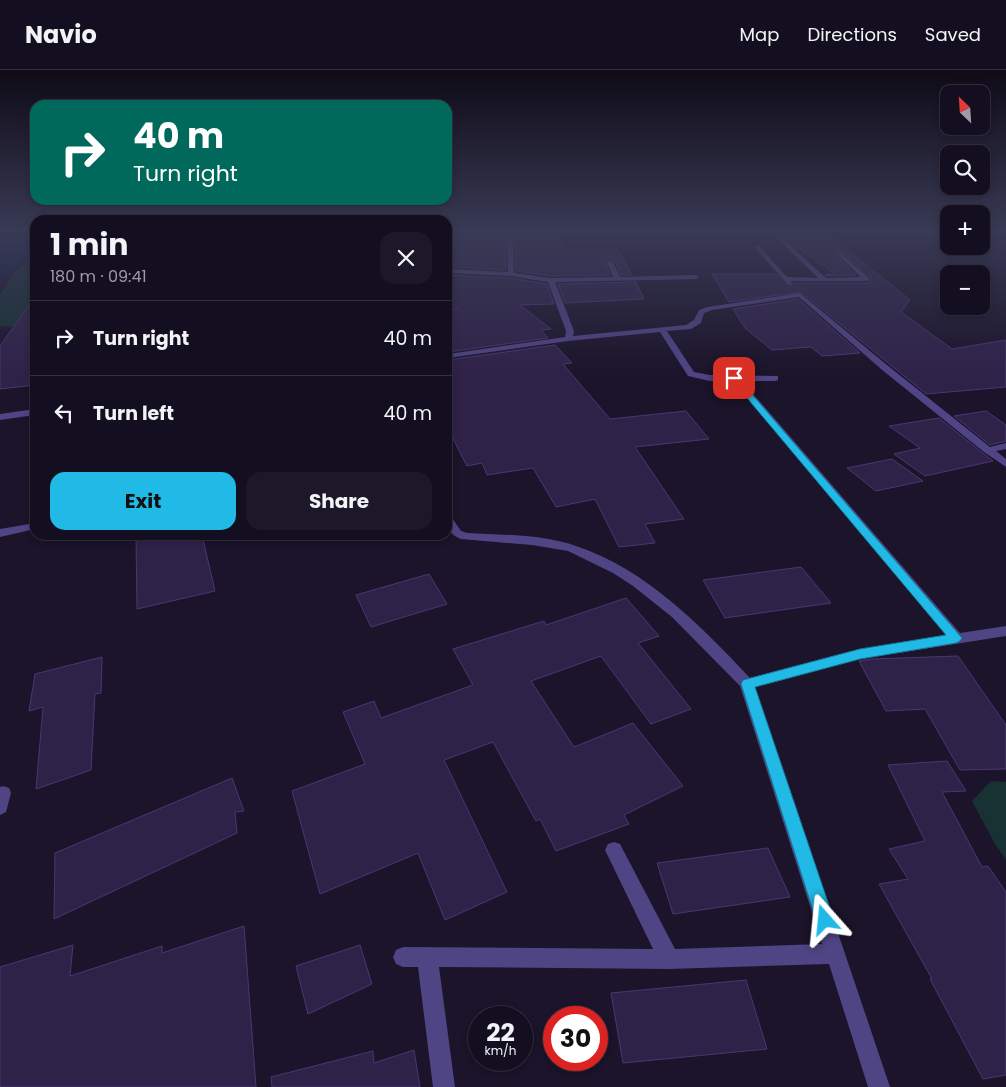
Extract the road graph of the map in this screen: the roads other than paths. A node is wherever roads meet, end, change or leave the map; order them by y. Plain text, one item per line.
1 (547, 279) edge
2 (569, 279) edge
3 (786, 279) edge
4 (803, 279) edge
5 (847, 279) edge
6 (551, 280) junction
7 (824, 280) joint
8 (800, 295) junction
9 (663, 331) junction
10 (568, 339) junction
11 (452, 355) edge
12 (734, 378) junction
13 (775, 378) dead end
14 (30, 413) edge
15 (0, 417) edge
16 (1006, 446) edge
17 (988, 450) junction
18 (1006, 464) edge
19 (452, 525) edge
20 (30, 527) edge
21 (0, 533) edge
22 (1006, 631) edge
23 (956, 638) junction
24 (747, 684) junction
25 (614, 850) dead end
26 (836, 954) junction
27 (403, 957) dead end
28 (427, 957) junction
29 (669, 959) junction
30 (444, 1087) edge
31 (879, 1087) edge

1 - 6 street
2 - 6 street
3 - 8 street
4 - 7 street
5 - 7 street
6 - 10 street
8 - 9 street
8 - 17 street
9 - 10 street
9 - 12 street
10 - 11 street
12 - 13 street
12 - 23 street
14 - 15 street
16 - 17 street
17 - 18 street
19 - 24 street
20 - 21 street
22 - 23 street
23 - 24 street
24 - 26 street
25 - 29 street
26 - 29 street
26 - 31 street
27 - 28 street
28 - 29 street
28 - 30 street

